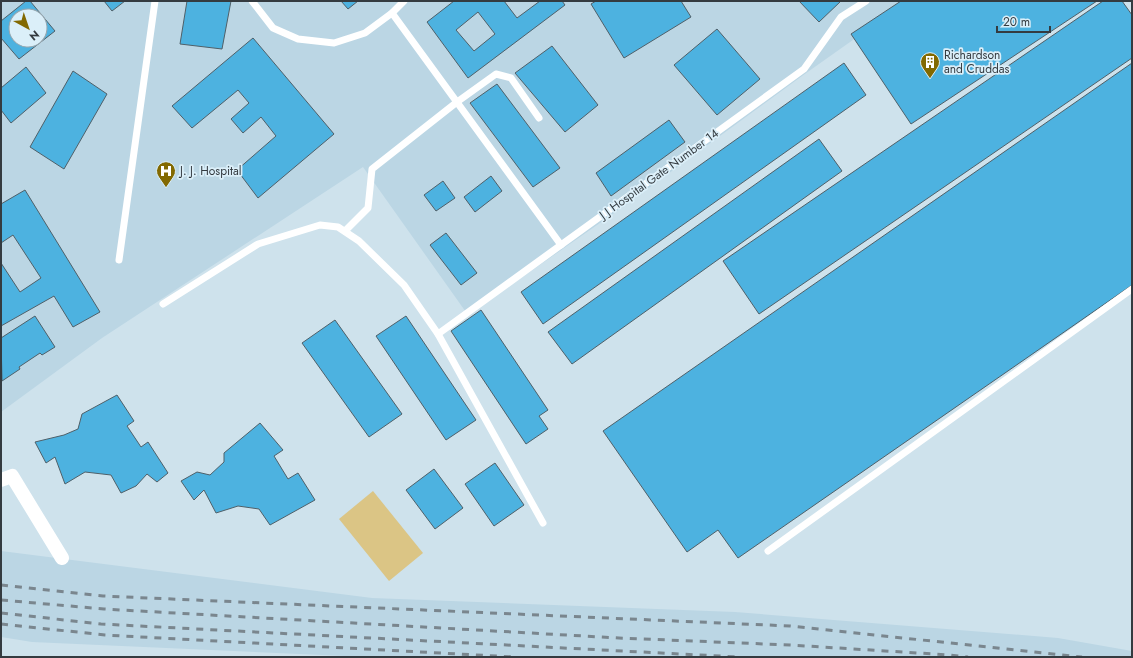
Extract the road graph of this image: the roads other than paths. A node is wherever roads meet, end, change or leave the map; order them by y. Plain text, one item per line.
1 (155, 1) edge
2 (252, 1) edge
3 (404, 1) edge
4 (866, 1) edge
5 (392, 13) junction
6 (457, 102) junction
7 (539, 118) dead end
8 (345, 231) junction
9 (562, 245) junction
10 (119, 260) dead end
11 (1132, 289) edge
12 (163, 304) dead end
13 (438, 334) junction
14 (1, 480) edge
15 (544, 523) dead end
16 (768, 551) dead end
17 (62, 558) dead end

1 - 10 lane
2 - 5 lane
3 - 5 lane
4 - 9 lane, J J Hospital Gate Number 14
5 - 6 lane
6 - 7 lane
6 - 8 lane
6 - 9 lane
8 - 12 lane
8 - 13 lane
9 - 13 lane, J J Hospital Gate Number 14
11 - 16 lane
13 - 15 lane
14 - 17 street

